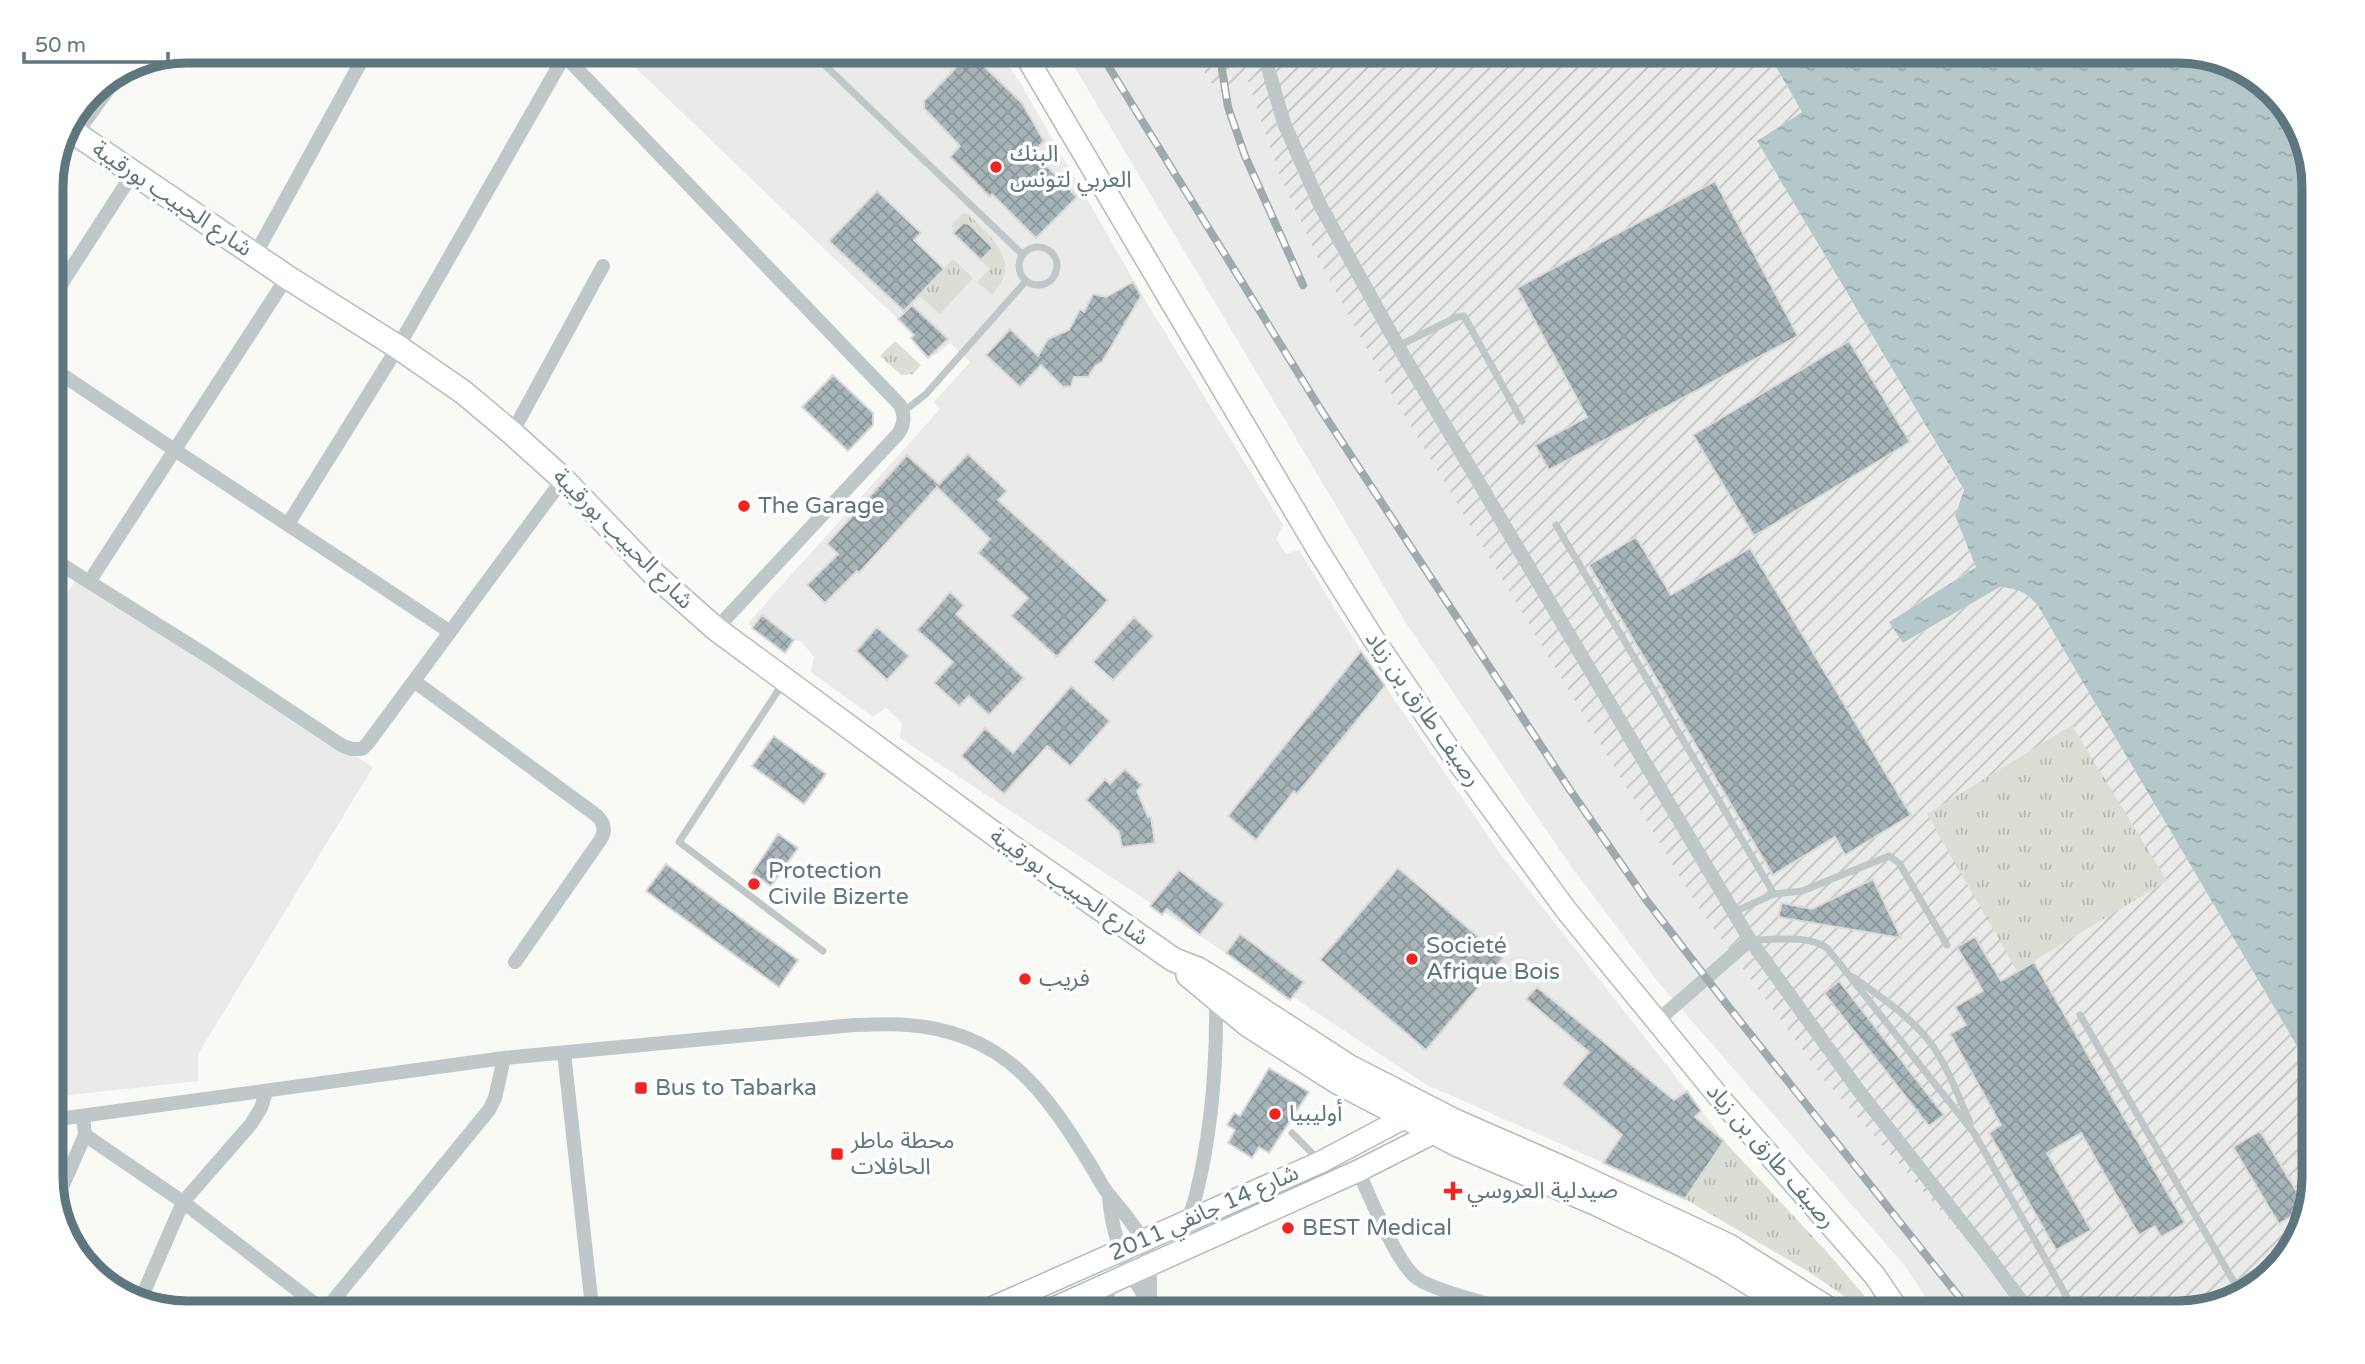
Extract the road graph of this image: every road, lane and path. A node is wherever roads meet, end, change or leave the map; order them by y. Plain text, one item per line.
1 (360, 63) edge
2 (557, 63) edge
3 (573, 63) edge
4 (823, 63) edge
5 (1030, 63) edge
6 (1267, 63) edge
7 (75, 133) edge
8 (133, 173) junction
9 (255, 255) junction
10 (1023, 255) junction
11 (603, 266) dead end
12 (287, 277) junction
13 (63, 281) edge
14 (1026, 281) junction
15 (1398, 345) junction
16 (398, 347) junction
17 (63, 375) edge
18 (903, 412) junction
19 (1522, 421) dead end
20 (512, 433) junction
21 (174, 451) junction
22 (563, 479) junction
23 (288, 524) junction
24 (1556, 525) dead end
25 (63, 566) edge
26 (89, 582) junction
27 (716, 629) junction
28 (450, 632) junction
29 (414, 681) junction
30 (784, 681) junction
31 (1774, 894) junction
32 (1734, 912) junction
33 (1750, 940) junction
34 (1947, 945) dead end
35 (823, 951) dead end
36 (515, 962) dead end
37 (1845, 971) junction
38 (1216, 990) junction
39 (2080, 1014) dead end
40 (1656, 1022) junction
41 (564, 1053) junction
42 (504, 1058) junction
43 (266, 1092) junction
44 (1424, 1106) junction
45 (83, 1117) junction
46 (63, 1119) edge
47 (1405, 1119) junction
48 (1455, 1121) junction
49 (1292, 1133) dead end
50 (1974, 1133) junction
51 (1434, 1134) junction
52 (85, 1135) junction
53 (1321, 1162) junction
54 (1358, 1171) junction
55 (63, 1185) edge
56 (1110, 1196) junction
57 (183, 1202) junction
58 (1187, 1222) junction
59 (1142, 1241) junction
60 (1120, 1251) junction
61 (1176, 1252) junction
62 (2264, 1266) edge
63 (1139, 1269) junction
64 (1110, 1282) junction
65 (2235, 1284) junction
66 (143, 1293) edge
67 (2219, 1294) edge
68 (310, 1301) edge
69 (335, 1301) edge
70 (591, 1301) edge
71 (1007, 1301) edge
72 (1069, 1301) edge
73 (1108, 1301) edge
74 (1148, 1301) edge
75 (1148, 1301) edge
76 (1484, 1301) edge
77 (1778, 1301) edge
78 (1816, 1301) edge
79 (1892, 1301) edge
80 (2021, 1301) edge
81 (2069, 1301) edge

1 - 9 street
2 - 16 street
3 - 18 street
4 - 10 lane
5 - 40 main road, رصيف طارق بن زياد
6 - 15 street
7 - 8 main road, شارع الحبيب بورقيبة
8 - 9 main road, شارع الحبيب بورقيبة
8 - 13 street
9 - 12 main road, شارع الحبيب بورقيبة
10 - 14 lane
10 - 14 lane
11 - 20 street
12 - 16 main road, شارع الحبيب بورقيبة
12 - 21 street
14 - 18 lane
15 - 19 lane
15 - 32 street
16 - 20 main road, شارع الحبيب بورقيبة
16 - 23 street
17 - 21 street
18 - 27 street
20 - 22 main road, شارع الحبيب بورقيبة
21 - 23 street
21 - 26 street
22 - 27 main road, شارع الحبيب بورقيبة
22 - 28 street
23 - 28 street
24 - 31 lane
25 - 26 street
26 - 29 street
27 - 30 main road, شارع الحبيب بورقيبة
28 - 29 street
29 - 36 street
30 - 35 lane
30 - 38 main road, شارع الحبيب بورقيبة
31 - 32 lane
31 - 34 lane
32 - 33 street
33 - 37 lane
33 - 40 street
33 - 80 street
37 - 50 lane
37 - 50 lane
38 - 44 main road, شارع الحبيب بورقيبة
38 - 47 main road, شارع الحبيب بورقيبة
38 - 58 street
39 - 65 lane
40 - 79 main road, رصيف طارق بن زياد
41 - 42 street
41 - 56 street
41 - 70 street
42 - 43 street
42 - 69 street
43 - 45 street
43 - 57 street
44 - 47 main road, شارع 14 جانفي 2011
44 - 48 main road, شارع الحبيب بورقيبة
45 - 46 street
45 - 52 street
47 - 51 main road, شارع الحبيب بورقيبة
47 - 53 main road, شارع 14 جانفي 2011
48 - 51 main road, شارع 14 جانفي 2011
48 - 78 main road, شارع الحبيب بورقيبة
49 - 53 lane
50 - 81 lane
51 - 54 main road, شارع 14 جانفي 2011
51 - 77 main road, شارع الحبيب بورقيبة
52 - 55 street
52 - 57 street
53 - 58 main road, شارع 14 جانفي 2011
54 - 61 main road, شارع 14 جانفي 2011
54 - 76 street
56 - 59 street
56 - 60 street
57 - 66 street
57 - 68 street
58 - 59 main road, شارع 14 جانفي 2011
58 - 61 street
59 - 60 main road, شارع 14 جانفي 2011
59 - 63 street
60 - 63 street
60 - 71 main road, شارع 14 جانفي 2011
61 - 63 main road, شارع 14 جانفي 2011
62 - 65 lane
63 - 64 main road, شارع 14 جانفي 2011
63 - 74 street
63 - 75 street
64 - 72 main road, شارع 14 جانفي 2011
64 - 73 street
65 - 67 lane

